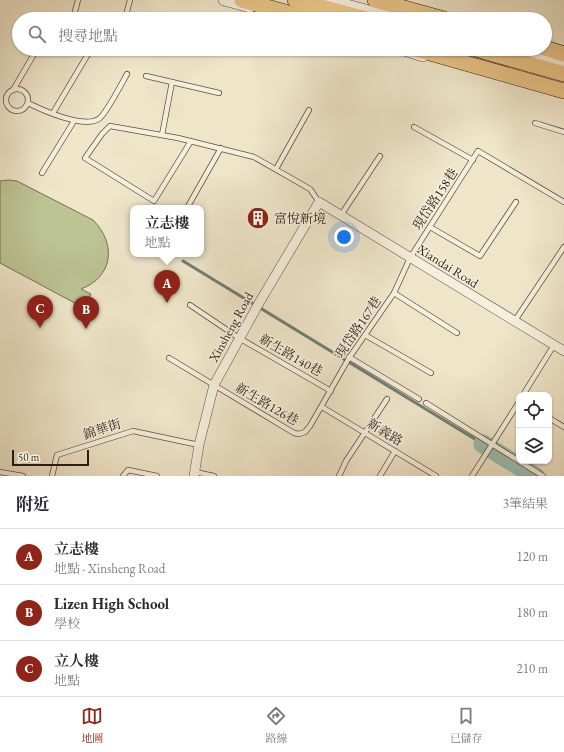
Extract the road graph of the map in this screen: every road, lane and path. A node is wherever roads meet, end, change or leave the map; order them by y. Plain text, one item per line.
1 (78, 0) edge
2 (130, 0) edge
3 (224, 0) edge
4 (242, 0) edge
5 (295, 0) edge
6 (328, 0) edge
7 (375, 0) edge
8 (75, 12) edge
9 (127, 12) edge
10 (267, 12) edge
11 (285, 12) edge
12 (340, 12) edge
13 (373, 12) edge
14 (419, 12) edge
15 (552, 50) edge
16 (564, 54) edge
17 (33, 56) edge
18 (87, 56) edge
19 (425, 56) edge
20 (441, 56) edge
21 (501, 56) edge
22 (530, 56) edge
23 (564, 66) edge
24 (127, 74) dead end
25 (564, 74) edge
26 (146, 76) dead end
27 (172, 82) junction
28 (13, 90) junction
29 (564, 91) edge
30 (219, 93) dead end
31 (0, 94) edge
32 (6, 96) junction
33 (564, 97) edge
34 (28, 103) junction
35 (309, 110) dead end
36 (53, 113) junction
37 (74, 121) junction
38 (535, 123) dead end
39 (414, 127) dead end
40 (564, 132) edge
41 (162, 135) junction
42 (191, 141) junction
43 (221, 148) junction
44 (380, 156) dead end
45 (473, 160) junction
46 (276, 169) junction
47 (42, 173) dead end
48 (319, 202) junction
49 (516, 202) dead end
50 (564, 202) edge
51 (189, 205) edge
52 (341, 215) junction
53 (430, 227) junction
54 (564, 247) edge
55 (410, 258) junction
56 (394, 293) junction
57 (190, 305) dead end
58 (514, 322) junction
59 (457, 332) dead end
60 (365, 335) junction
61 (239, 338) junction
62 (554, 345) junction
63 (564, 351) edge
64 (349, 357) junction
65 (169, 358) dead end
66 (431, 373) dead end
67 (214, 385) junction
68 (331, 391) junction
69 (525, 392) edge
70 (388, 398) dead end
71 (419, 398) dead end
72 (426, 402) dead end
73 (322, 407) junction
74 (516, 407) edge
75 (552, 420) edge
76 (564, 427) edge
77 (364, 432) junction
78 (493, 444) junction
79 (199, 445) junction
80 (396, 451) junction
81 (516, 459) edge
82 (524, 464) edge
83 (0, 472) edge
84 (195, 474) edge
85 (23, 476) edge
86 (52, 476) edge
87 (124, 476) edge
88 (157, 476) edge
89 (214, 476) edge
90 (339, 476) edge
91 (380, 476) edge
92 (436, 476) edge
93 (472, 476) edge
94 (543, 476) edge

1 - 8 lane
2 - 9 lane
3 - 10 street
4 - 11 highway
5 - 12 highway
6 - 13 street
7 - 14 highway
15 - 16 highway
17 - 28 lane
18 - 36 lane
19 - 33 street
20 - 29 highway
21 - 25 highway
22 - 23 street
24 - 37 lane
26 - 27 lane
27 - 30 lane
27 - 41 lane
28 - 32 lane
28 - 34 lane
31 - 32 lane
32 - 34 lane
34 - 36 lane
35 - 46 lane
36 - 37 lane
37 - 47 lane
38 - 40 lane
39 - 45 lane
41 - 42 lane
41 - 42 lane
42 - 43 lane
43 - 46 lane
43 - 51 lane
44 - 52 lane
45 - 50 lane, 現岱路158巷
45 - 53 lane, 現岱路158巷
46 - 48 lane
48 - 52 street, Xiandai Road
48 - 61 street, Xinsheng Road
49 - 53 lane
52 - 55 street, Xiandai Road
53 - 55 lane, 現岱路158巷
54 - 58 lane
55 - 56 lane, 現岱路167巷
55 - 58 street, Xiandai Road
56 - 59 lane
56 - 60 lane, 現岱路167巷
57 - 61 lane, 新生路140巷
58 - 62 street, Xiandai Road
60 - 64 lane, 現岱路167巷
60 - 66 lane
61 - 67 street, Xinsheng Road
61 - 68 lane, 新生路140巷
62 - 63 street, Xiandai Road
62 - 69 lane
64 - 68 lane, 現岱路167巷
64 - 71 lane
65 - 67 lane, 新生路126巷
67 - 73 lane, 新生路126巷
67 - 79 street, Xinsheng Road
68 - 73 lane, 現岱路167巷
70 - 77 lane
72 - 78 lane
73 - 77 lane, 新義路
74 - 78 lane
75 - 76 lane
77 - 80 lane, 新義路
77 - 90 lane
78 - 81 lane
78 - 93 lane
79 - 84 street, Xinsheng Road
79 - 86 lane, 錦華街
80 - 91 lane
80 - 92 lane, 新義路
82 - 94 lane
83 - 85 lane
84 - 89 lane
87 - 88 lane

